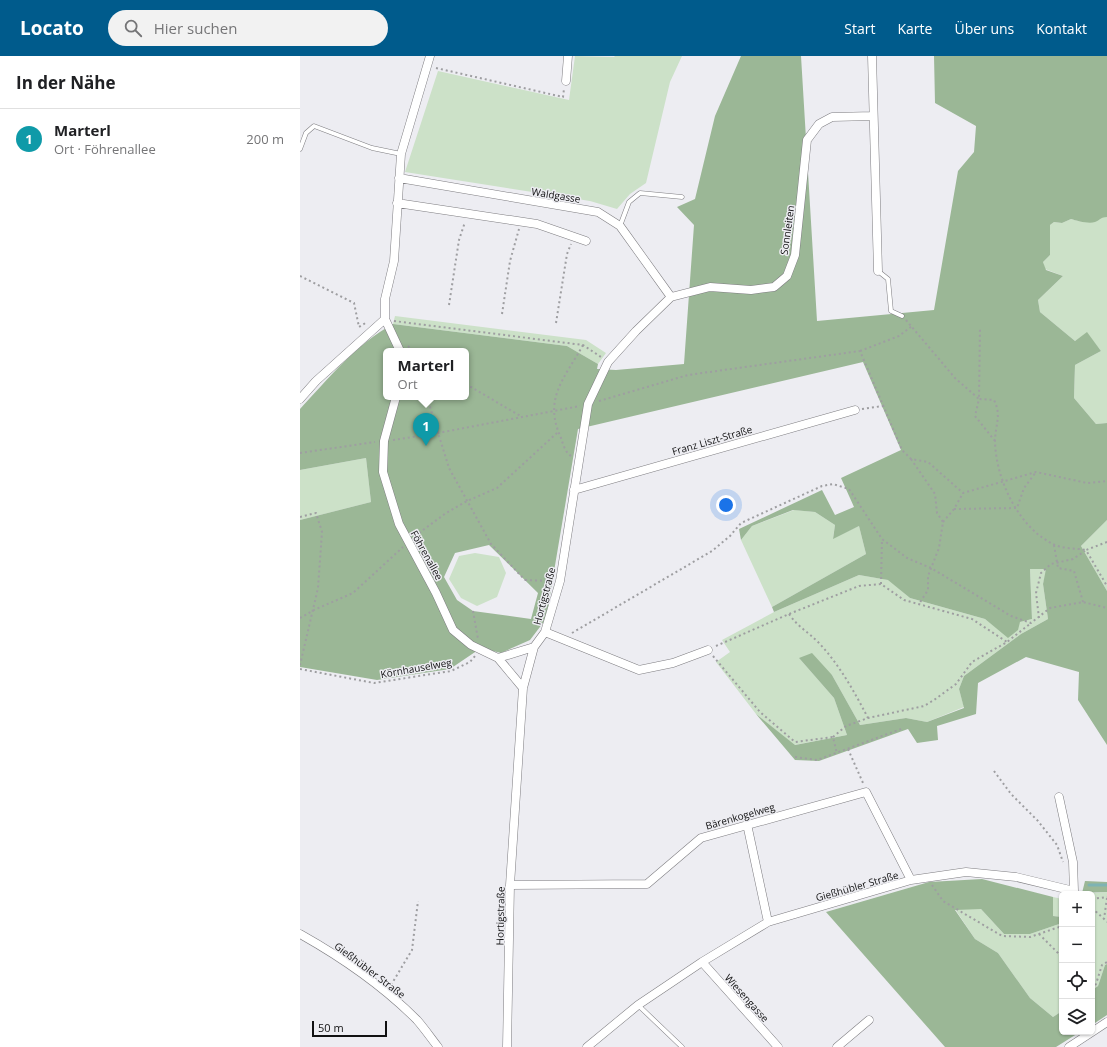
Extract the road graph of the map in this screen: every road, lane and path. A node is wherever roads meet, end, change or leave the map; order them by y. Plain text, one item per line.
1 (430, 56) edge
2 (568, 56) edge
3 (872, 56) edge
4 (427, 66) junction
5 (566, 81) joint
6 (872, 116) junction
7 (300, 149) edge
8 (401, 154) junction
9 (399, 178) junction
10 (682, 197) dead end
11 (397, 203) junction
12 (469, 213) junction
13 (522, 222) junction
14 (620, 226) junction
15 (573, 237) junction
16 (586, 242) dead end
17 (878, 271) joint
18 (300, 276) edge
19 (671, 297) junction
20 (449, 305) dead end
21 (502, 314) dead end
22 (902, 316) joint
23 (385, 319) junction
24 (370, 320) dead end
25 (556, 323) dead end
26 (912, 326) junction
27 (980, 328) dead end
28 (583, 345) junction
29 (399, 348) edge
30 (860, 350) dead end
31 (608, 362) junction
32 (469, 386) edge
33 (300, 399) edge
34 (980, 399) junction
35 (395, 400) edge
36 (428, 400) edge
37 (588, 404) junction
38 (883, 406) dead end
39 (855, 410) joint
40 (553, 411) junction
41 (522, 417) junction
42 (558, 432) junction
43 (438, 434) junction
44 (384, 441) junction
45 (995, 441) junction
46 (300, 453) edge
47 (911, 459) dead end
48 (578, 462) junction
49 (1036, 472) dead end
50 (574, 490) junction
51 (963, 493) dead end
52 (467, 501) junction
53 (1017, 508) junction
54 (954, 509) junction
55 (300, 517) edge
56 (943, 522) junction
57 (882, 539) junction
58 (408, 542) junction
59 (1107, 542) edge
60 (1054, 545) junction
61 (1086, 550) junction
62 (1057, 562) junction
63 (931, 568) junction
64 (560, 581) junction
65 (881, 584) junction
66 (1107, 586) edge
67 (1083, 602) junction
68 (918, 604) junction
69 (1107, 608) edge
70 (314, 610) junction
71 (473, 611) dead end
72 (789, 614) junction
73 (300, 618) edge
74 (1039, 618) junction
75 (1031, 623) junction
76 (545, 632) junction
77 (565, 638) junction
78 (1007, 642) junction
79 (534, 647) junction
80 (480, 649) junction
81 (708, 650) junction
82 (498, 658) junction
83 (300, 665) edge
84 (300, 670) edge
85 (523, 688) junction
86 (868, 718) junction
87 (901, 729) dead end
88 (833, 737) junction
89 (848, 749) junction
90 (837, 754) junction
91 (795, 757) dead end
92 (994, 770) dead end
93 (866, 792) junction
94 (1059, 797) dead end
95 (747, 824) junction
96 (1065, 867) dead end
97 (920, 879) junction
98 (911, 880) junction
99 (510, 885) junction
100 (1107, 897) edge
101 (1095, 899) edge
102 (418, 901) dead end
103 (1097, 913) edge
104 (1104, 919) junction
105 (768, 922) junction
106 (1107, 922) edge
107 (1059, 927) edge
108 (300, 934) edge
109 (1039, 934) junction
110 (1059, 954) edge
111 (702, 962) junction
112 (1107, 962) edge
113 (1095, 985) edge
114 (387, 993) junction
115 (638, 1005) junction
116 (870, 1020) dead end
117 (1107, 1022) edge
118 (1095, 1030) edge
119 (1087, 1035) edge
120 (438, 1047) edge
121 (507, 1047) edge
122 (587, 1047) edge
123 (682, 1047) edge
124 (778, 1047) edge
125 (837, 1047) edge
126 (1069, 1047) edge

1 - 4 street
2 - 5 street
3 - 6 street
4 - 5 path
4 - 8 street
6 - 17 street
6 - 19 street, Sonnleiten
7 - 8 lane
8 - 9 street
9 - 11 street
9 - 14 street, Waldgasse
10 - 14 lane
11 - 12 street
11 - 23 street
12 - 13 street
12 - 20 path
13 - 15 street
13 - 21 path
14 - 19 street, Waldgasse
15 - 16 street
15 - 25 path
17 - 22 lane
18 - 24 path
19 - 31 street, Hortigstraße
22 - 26 path
23 - 28 path
23 - 29 street
23 - 33 street
26 - 30 path
26 - 34 path
27 - 34 path
28 - 31 path
28 - 40 path
31 - 37 street, Hortigstraße
32 - 41 path
34 - 45 path
34 - 45 path
35 - 44 street, Föhrenallee
36 - 43 path
37 - 40 path
37 - 48 street, Hortigstraße
38 - 39 path
39 - 50 street, Franz Liszt-Straße
40 - 41 path
40 - 42 path
41 - 43 path
42 - 48 path
42 - 52 path
43 - 44 path
43 - 52 path
44 - 46 path
44 - 58 street, Föhrenallee
45 - 53 path
47 - 56 path
48 - 50 street, Hortigstraße
49 - 53 path
50 - 64 street, Hortigstraße
51 - 54 path
52 - 58 path
52 - 64 path
53 - 54 path
53 - 60 path
54 - 56 path
55 - 70 path
56 - 63 path
57 - 63 path
57 - 65 path
57 - 77 path
58 - 70 path
58 - 80 street, Föhrenallee
59 - 61 path
60 - 61 path
60 - 62 path
61 - 62 path
61 - 66 path
62 - 67 path
62 - 74 path
63 - 68 path
63 - 75 path
64 - 76 street, Hortigstraße
65 - 68 path
65 - 72 path
67 - 69 path
67 - 74 path
68 - 78 path
70 - 73 path
70 - 83 path
71 - 80 path
72 - 81 path
72 - 86 path
74 - 75 path
75 - 78 path
76 - 77 street
76 - 79 street, Hortigstraße
77 - 81 street
78 - 86 path
79 - 82 street
79 - 85 street, Hortigstraße
80 - 82 street, Föhrenallee
80 - 84 path, Körnhauselweg
81 - 88 path
82 - 85 street, Föhrenallee
85 - 99 street, Hortigstraße
86 - 88 path
87 - 89 path
88 - 90 path
89 - 90 path
89 - 93 path
90 - 91 path
92 - 96 path
93 - 95 street, Bärenkogelweg
93 - 98 street
94 - 97 street, Gießhübler Straße
95 - 99 street, Bärenkogelweg
95 - 105 street
97 - 98 street, Gießhübler Straße
97 - 109 path
98 - 105 street, Gießhübler Straße
99 - 121 street, Hortigstraße
100 - 101 path
100 - 104 path
102 - 114 path
103 - 104 path
104 - 106 path
105 - 111 street, Gießhübler Straße
107 - 109 path
108 - 114 street, Gießhübler Straße
109 - 110 path
111 - 115 street, Gießhübler Straße
111 - 124 street, Wiesengasse
112 - 113 path
114 - 120 street, Gießhübler Straße
115 - 122 street, Gießhübler Straße
115 - 123 lane
116 - 125 street
117 - 118 street
119 - 126 street

